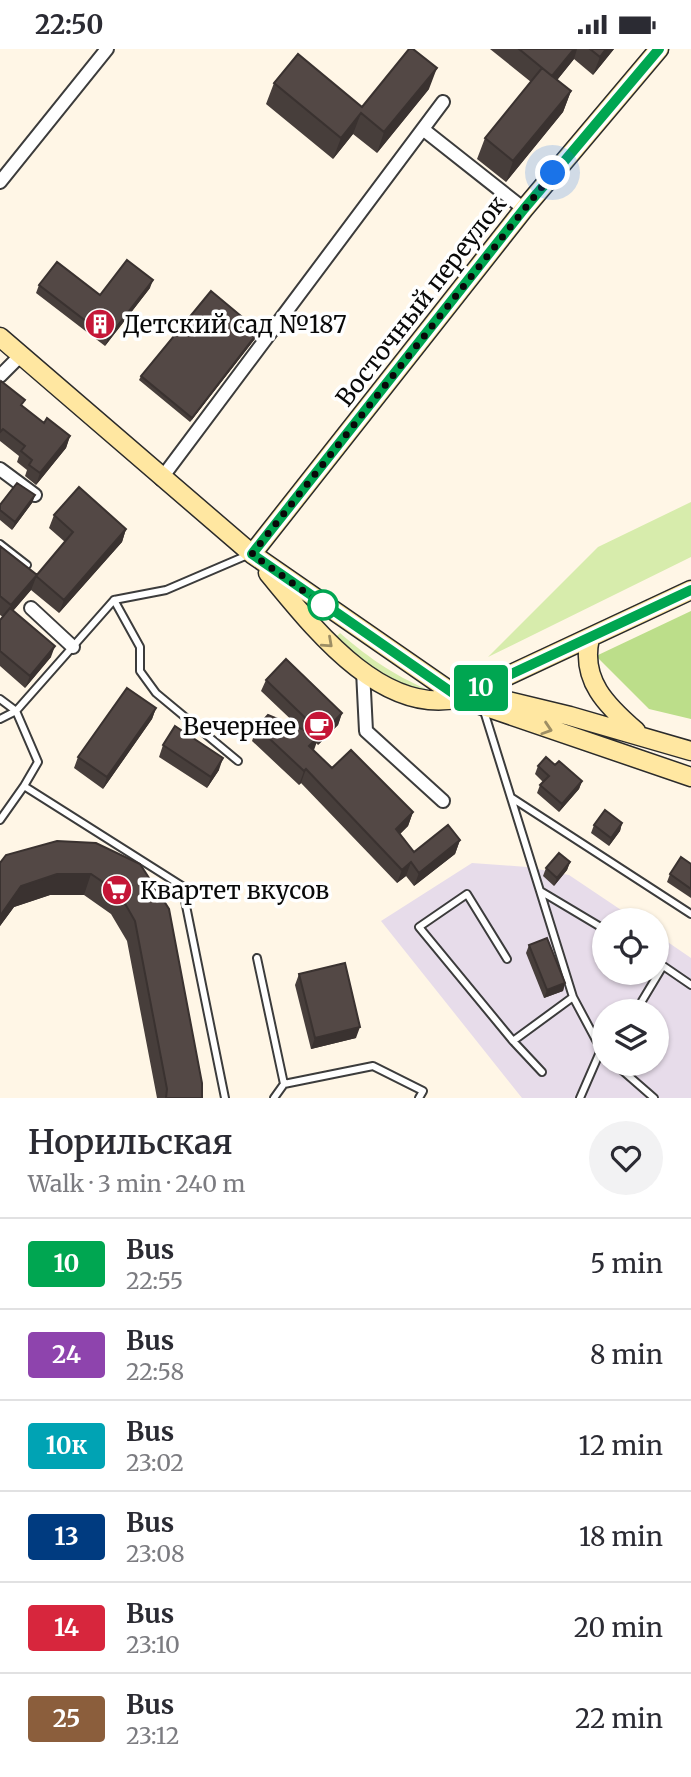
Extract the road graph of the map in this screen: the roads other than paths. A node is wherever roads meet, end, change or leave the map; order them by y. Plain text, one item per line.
1 (107, 49) edge
2 (659, 49) edge
3 (443, 102) dead end
4 (424, 130) junction
5 (0, 182) edge
6 (524, 209) junction
7 (0, 337) edge
8 (21, 355) junction
9 (0, 376) edge
10 (0, 469) edge
11 (161, 479) junction
12 (34, 495) edge
13 (0, 544) edge
14 (252, 554) junction
15 (27, 565) edge
16 (691, 590) edge
17 (114, 600) junction
18 (31, 608) dead end
19 (590, 638) junction
20 (73, 647) junction
21 (363, 671) junction
22 (460, 698) junction
23 (0, 699) edge
24 (483, 706) junction
25 (16, 712) junction
26 (0, 719) edge
27 (641, 735) junction
28 (691, 751) edge
29 (238, 761) dead end
30 (691, 777) edge
31 (24, 786) junction
32 (512, 798) junction
33 (443, 801) dead end
34 (0, 820) edge
35 (542, 892) junction
36 (691, 914) edge
37 (592, 922) edge
38 (257, 958) dead end
39 (507, 960) dead end
40 (669, 970) edge
41 (691, 985) edge
42 (573, 997) junction
43 (592, 1034) edge
44 (513, 1041) junction
45 (542, 1072) dead end
46 (592, 1073) edge
47 (629, 1076) edge
48 (284, 1084) junction
49 (225, 1098) edge
50 (274, 1098) edge
51 (419, 1098) edge
52 (580, 1098) edge
53 (654, 1098) edge

1 - 5 street
2 - 6 main road, Восточный переулок
3 - 4 street
4 - 6 street
4 - 11 street
6 - 14 main road, Восточный переулок
7 - 8 main road
8 - 9 street
8 - 11 main road
10 - 12 street
11 - 14 main road
13 - 15 lane
14 - 17 lane
14 -> 21 main road
14 - 22 main road
16 - 19 main road
17 - 20 lane
17 - 29 lane
18 - 20 street
19 - 22 main road
19 - 27 main road
20 - 25 lane
21 - 22 main road
21 - 33 street
22 - 24 main road
22 - 27 main road
23 - 25 lane
24 -> 30 main road
24 - 32 lane
25 - 26 lane
25 - 31 lane
27 - 28 main road
31 - 34 lane
31 - 49 lane
32 - 35 lane
32 - 36 lane
35 - 37 lane
35 - 42 lane
38 - 48 lane
39 - 44 lane
40 - 41 lane
42 - 43 lane
42 - 44 lane
44 - 45 lane
46 - 52 lane
47 - 53 lane
48 - 50 lane
48 - 51 lane

